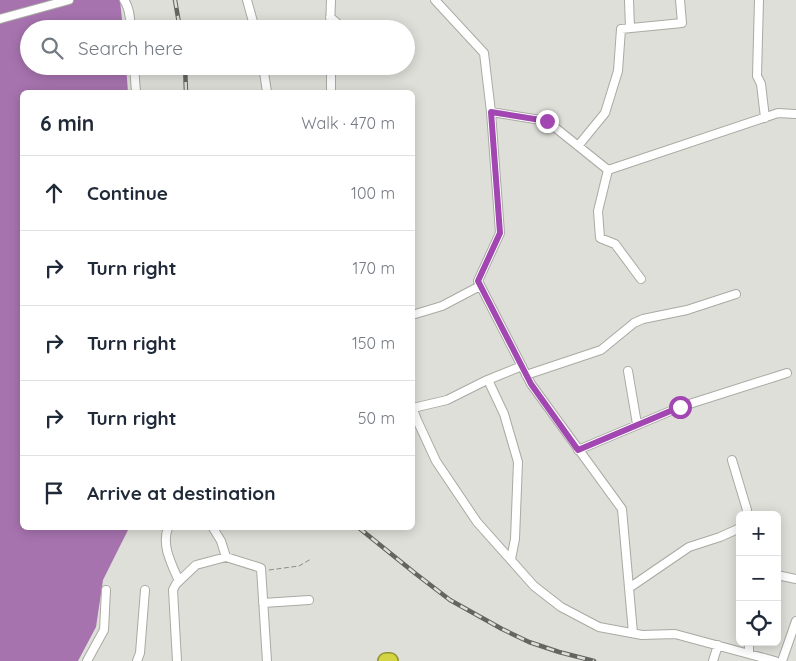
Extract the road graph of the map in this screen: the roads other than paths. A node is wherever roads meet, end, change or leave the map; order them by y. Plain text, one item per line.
1 (69, 0) edge
2 (124, 0) edge
3 (247, 0) edge
4 (331, 0) edge
5 (435, 0) edge
6 (629, 0) edge
7 (680, 0) edge
8 (760, 0) edge
9 (330, 17) joint
10 (0, 19) edge
11 (130, 20) edge
12 (253, 20) edge
13 (334, 20) edge
14 (630, 28) junction
15 (135, 75) edge
16 (264, 75) edge
17 (331, 75) edge
18 (136, 90) edge
19 (267, 90) edge
20 (331, 90) edge
21 (491, 112) junction
22 (796, 114) edge
23 (765, 118) junction
24 (578, 146) junction
25 (608, 170) junction
26 (641, 279) dead end
27 (480, 286) junction
28 (736, 294) dead end
29 (415, 314) edge
30 (522, 366) junction
31 (628, 370) dead end
32 (787, 373) dead end
33 (526, 375) junction
34 (488, 380) junction
35 (415, 408) edge
36 (415, 414) edge
37 (637, 424) junction
38 (578, 450) junction
39 (732, 460) dead end
40 (747, 511) edge
41 (167, 530) edge
42 (214, 530) edge
43 (736, 530) edge
44 (226, 557) junction
45 (511, 560) junction
46 (781, 576) edge
47 (796, 579) edge
48 (179, 581) junction
49 (629, 588) junction
50 (106, 590) dead end
51 (145, 590) dead end
52 (309, 600) dead end
53 (263, 603) junction
54 (796, 622) edge
55 (633, 633) junction
56 (718, 645) junction
57 (749, 646) edge
58 (749, 654) junction
59 (87, 661) edge
60 (137, 661) edge
61 (176, 661) edge
62 (267, 661) edge
63 (386, 661) edge
64 (390, 661) edge
65 (713, 661) edge
66 (775, 661) edge
67 (782, 661) edge

1 - 10 street
2 - 11 street
3 - 12 street
4 - 9 street
5 - 21 street
6 - 14 street
7 - 14 street
8 - 23 street
9 - 13 street
14 - 24 street
15 - 18 street
16 - 19 street
17 - 20 street
21 - 24 street
21 - 27 street
22 - 23 street
23 - 25 street
24 - 25 street
25 - 26 street
27 - 29 street
27 - 30 street
28 - 33 street
30 - 33 street
30 - 34 street
31 - 37 street
32 - 37 street
33 - 38 street
34 - 35 street
34 - 45 street
36 - 45 street
37 - 38 street
38 - 49 street
39 - 40 street
41 - 48 street
42 - 44 street
43 - 49 street
44 - 48 street
44 - 53 street
45 - 55 street
46 - 47 street
48 - 61 street
49 - 55 street
50 - 59 street
51 - 60 street
52 - 53 street
53 - 62 street
54 - 67 street
55 - 56 street
56 - 58 street
56 - 65 street
57 - 58 street
58 - 66 street
63 - 64 highway

